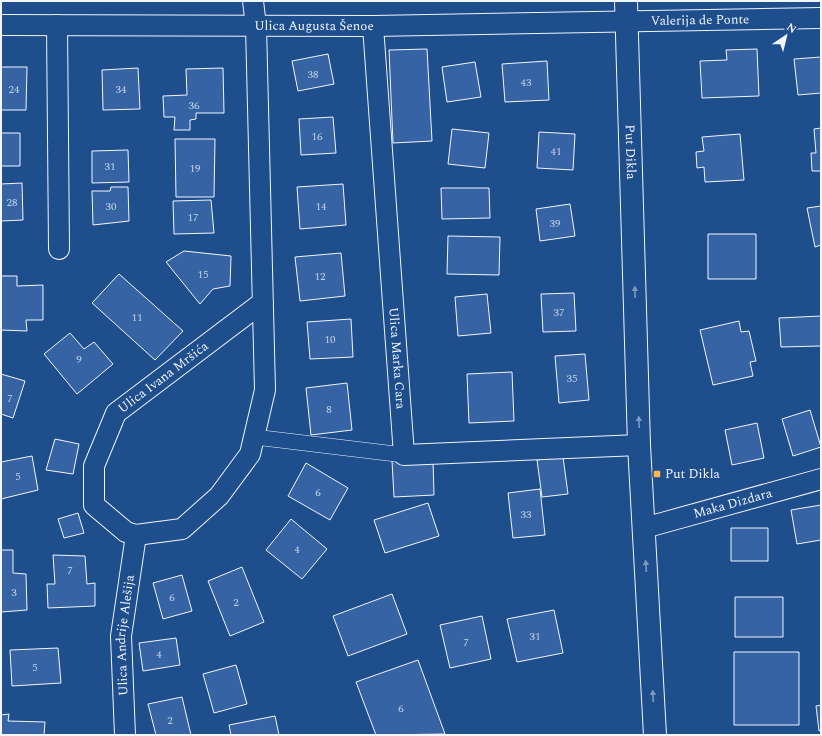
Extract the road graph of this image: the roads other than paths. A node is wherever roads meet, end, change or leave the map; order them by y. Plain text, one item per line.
1 (253, 1) edge
2 (626, 1) edge
3 (821, 18) edge
4 (627, 22) junction
5 (1, 25) edge
6 (57, 25) junction
7 (256, 26) junction
8 (373, 26) junction
9 (59, 249) dead end
10 (263, 302) junction
11 (254, 437) junction
12 (640, 445) junction
13 (404, 455) junction
14 (821, 479) edge
15 (644, 528) junction
16 (136, 535) junction
17 (125, 735) edge
18 (655, 735) edge

1 - 7 street
2 - 4 street, Put Dikla
3 - 4 street, Valerija de Ponte
4 - 8 street, Ulica Augusta Šenoe
12 -> 4 street, Put Dikla
5 - 6 street, Ulica Augusta Šenoe
6 - 7 street, Ulica Augusta Šenoe
6 - 9 street
7 - 8 street, Ulica Augusta Šenoe
7 - 10 street
8 - 13 street, Ulica Marka Cara
10 - 11 street
10 - 16 street, Ulica Ivana Mršića
11 - 13 street
11 - 16 street
12 - 13 street
12 - 15 street, Put Dikla
14 - 15 street, Maka Dizdara
18 -> 15 street, Put Dikla
16 - 17 street, Ulica Andrije Alešija

